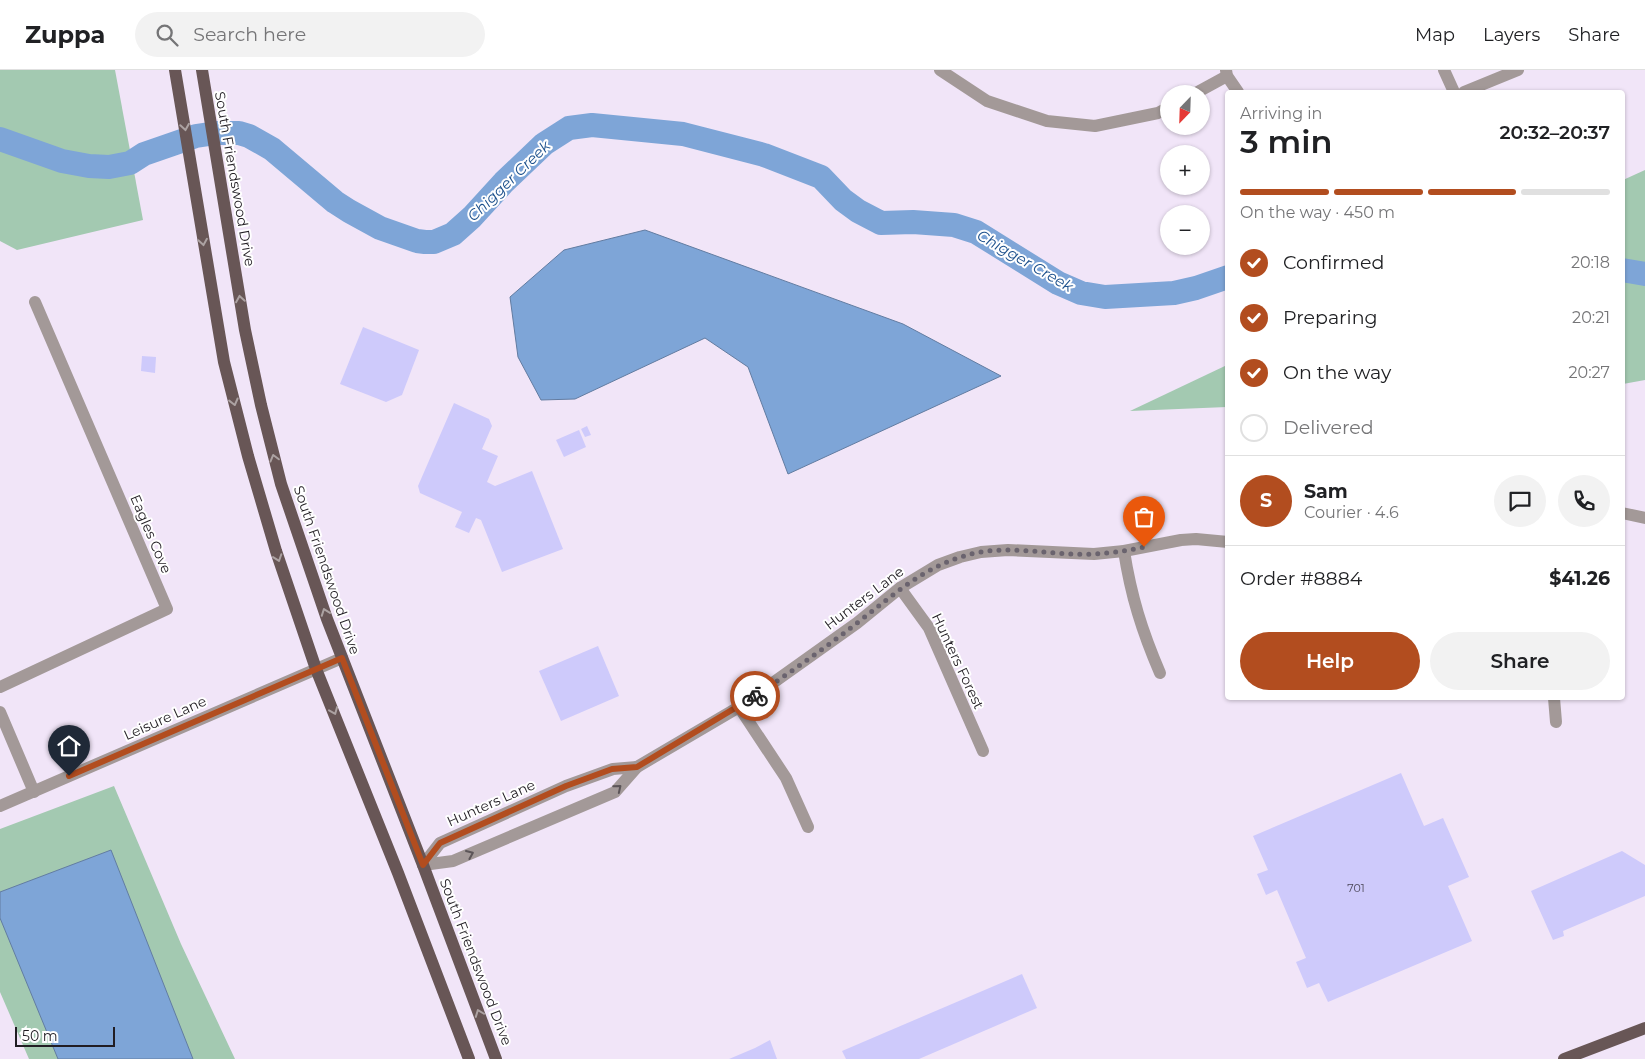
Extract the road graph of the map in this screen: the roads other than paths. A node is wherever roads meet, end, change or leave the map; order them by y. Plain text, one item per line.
1 (940, 70) edge
2 (1444, 70) edge
3 (1518, 70) edge
4 (202, 73) edge
5 (1227, 73) edge
6 (176, 75) edge
7 (1208, 85) edge
8 (1237, 90) edge
9 (1453, 90) edge
10 (1469, 90) edge
11 (1160, 112) edge
12 (35, 302) dead end
13 (1625, 514) edge
14 (1645, 518) edge
15 (1225, 542) edge
16 (1124, 551) junction
17 (900, 588) junction
18 (342, 658) junction
19 (316, 669) junction
20 (1160, 673) dead end
21 (0, 687) edge
22 (1554, 700) edge
23 (739, 707) junction
24 (0, 712) edge
25 (1556, 722) dead end
26 (983, 751) dead end
27 (637, 767) junction
28 (34, 792) junction
29 (0, 806) edge
30 (808, 827) dead end
31 (423, 865) junction
32 (1645, 1028) edge
33 (469, 1059) edge
34 (496, 1059) edge
35 (1564, 1059) edge

1 - 11 street
2 - 9 street
3 - 10 street
18 -> 4 main road, South Friendswood Drive
5 - 7 street
5 - 8 street
6 -> 19 main road
12 - 21 street, Eagles Cove
13 - 14 street
15 - 16 street, Hunters Lane
16 - 17 street, Hunters Lane
16 - 20 street
17 - 23 street, Hunters Lane
17 - 26 street, Hunters Forest
18 - 19 street, Leisure Lane
18 - 31 main road, South Friendswood Drive
19 - 28 street, Leisure Lane
19 -> 33 main road
22 - 25 street
23 - 27 street, Hunters Lane
23 - 30 street
24 - 28 street
31 -> 27 street, Hunters Lane
27 - 31 street, Hunters Lane
28 - 29 street, Leisure Lane
34 -> 31 main road, South Friendswood Drive
32 - 35 main road

